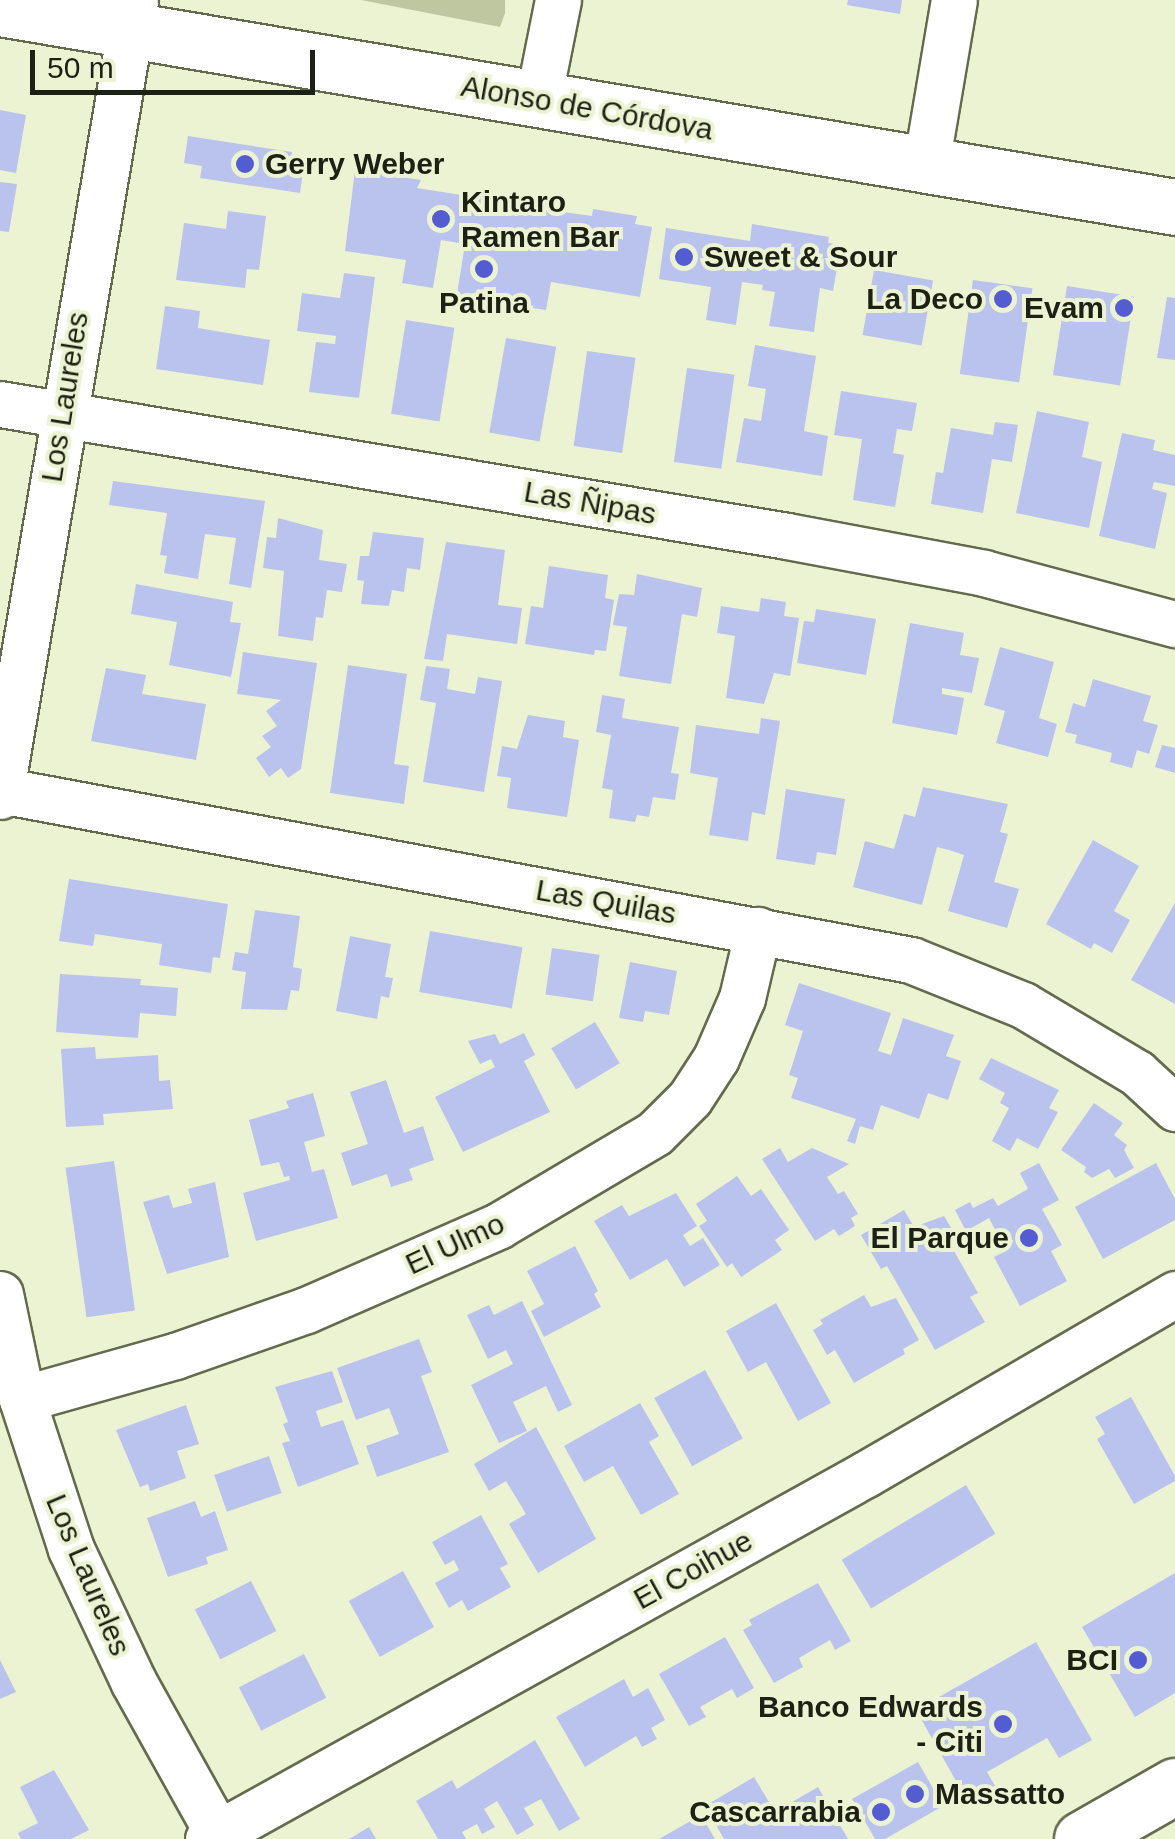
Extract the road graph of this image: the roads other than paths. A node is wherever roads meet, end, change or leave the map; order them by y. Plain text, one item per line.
1 (558, 0) edge
2 (954, 0) edge
3 (0, 8) edge
4 (132, 15) edge
5 (538, 100) junction
6 (926, 165) junction
7 (1175, 207) edge
8 (0, 404) edge
9 (62, 415) junction
10 (1175, 624) edge
11 (0, 792) edge
12 (758, 930) junction
13 (1175, 1108) edge
14 (0, 1294) edge
15 (1175, 1294) edge
16 (22, 1399) junction
17 (1175, 1786) edge
18 (216, 1837) edge
19 (1082, 1839) edge

1 - 5 street
2 - 6 street
3 - 4 main road, Alonso de Córdova
4 - 5 main road, Alonso de Córdova
4 - 9 street, Los Laureles
5 - 6 main road, Alonso de Córdova
6 - 7 main road, Alonso de Córdova
8 - 9 street, Las Ñipas
9 - 10 street, Las Ñipas
9 - 11 street, Los Laureles
11 - 12 street, Las Quilas
12 - 13 street, Las Quilas
12 - 16 street, El Ulmo
14 - 16 street, Los Laureles
15 - 18 street, El Coihue
16 - 18 street, Los Laureles
17 - 19 main road

